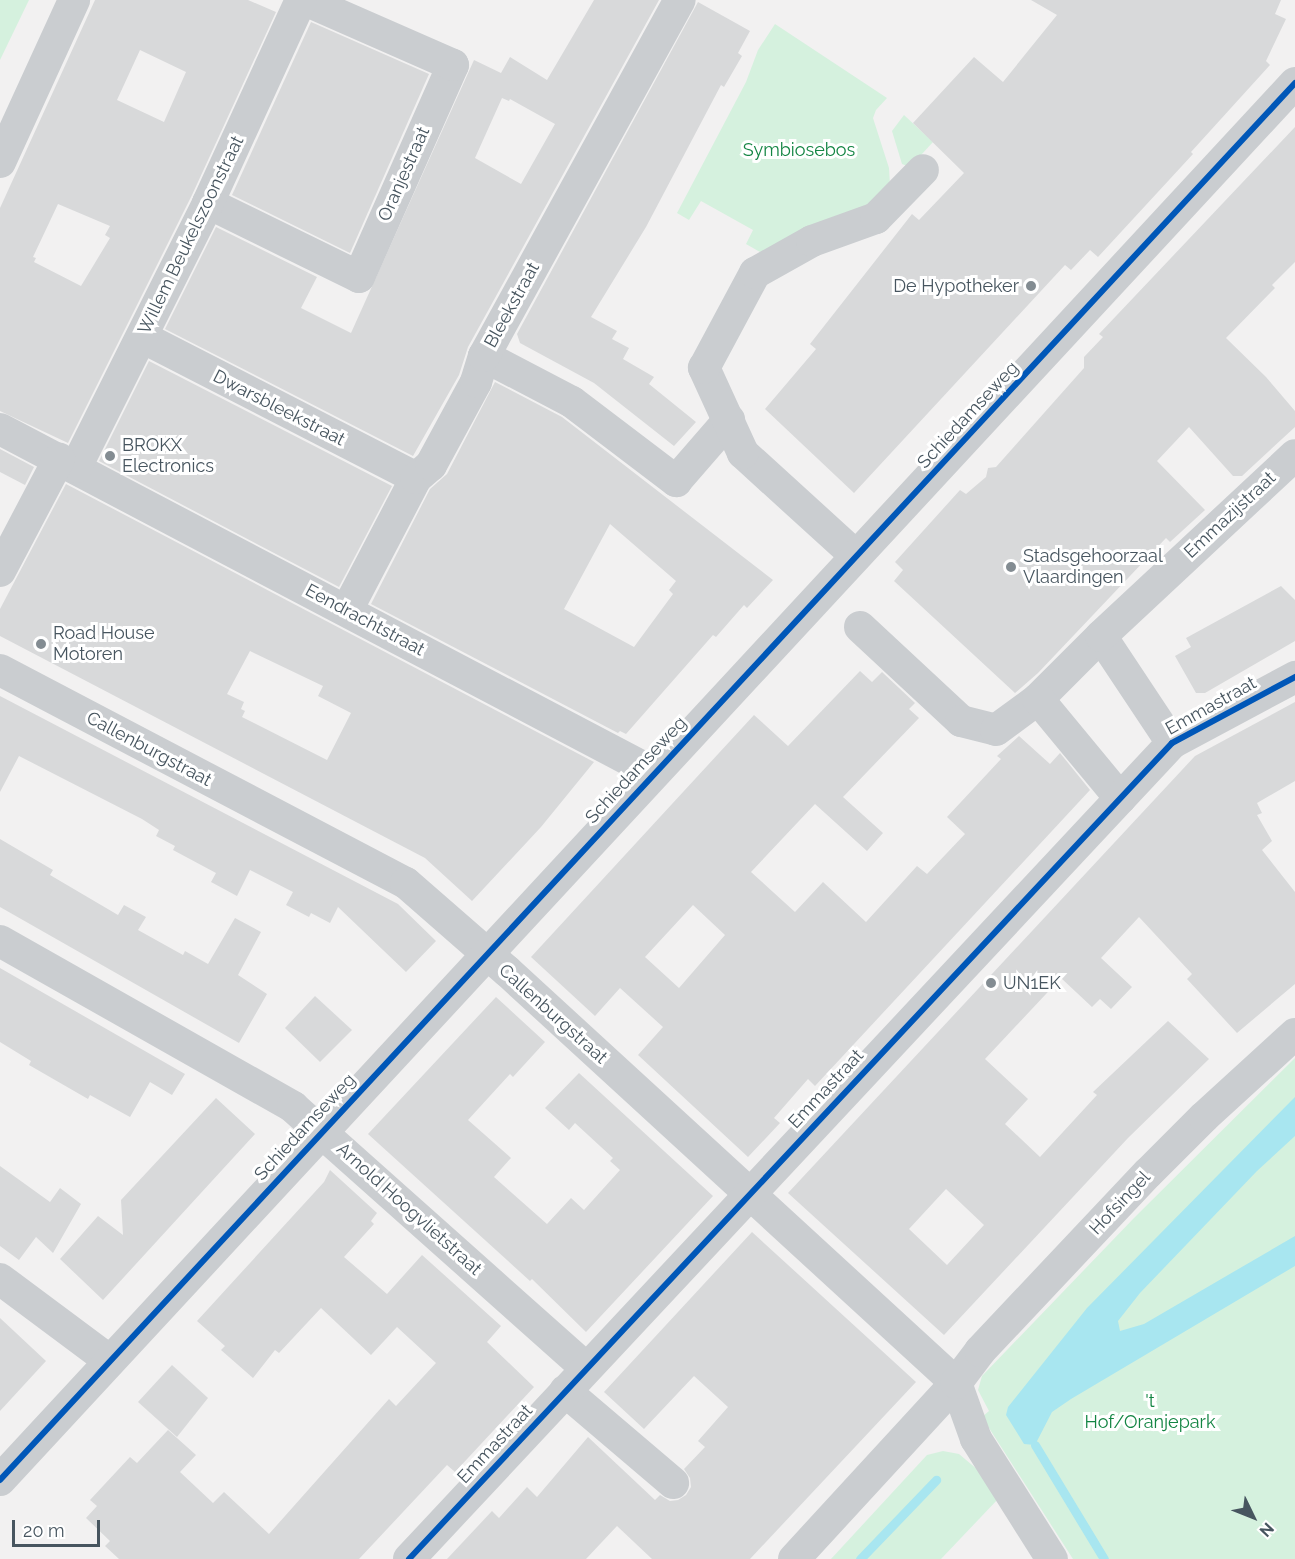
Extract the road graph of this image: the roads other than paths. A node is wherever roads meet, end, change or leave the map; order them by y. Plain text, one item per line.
1 (74, 0) edge
2 (303, 0) edge
3 (680, 0) edge
4 (1295, 83) edge
5 (0, 162) edge
6 (923, 170) dead end
7 (208, 203) junction
8 (142, 337) junction
9 (484, 356) junction
10 (729, 420) junction
11 (0, 429) edge
12 (1295, 455) edge
13 (67, 463) junction
14 (416, 478) junction
15 (856, 556) junction
16 (0, 571) edge
17 (347, 610) junction
18 (860, 627) dead end
19 (1101, 636) junction
20 (0, 670) edge
21 (1295, 677) edge
22 (1038, 699) junction
23 (1172, 742) junction
24 (654, 773) junction
25 (1120, 798) junction
26 (0, 941) edge
27 (486, 954) junction
28 (1295, 1034) edge
29 (322, 1131) junction
30 (750, 1193) junction
31 (0, 1279) edge
32 (110, 1361) junction
33 (576, 1380) junction
34 (956, 1383) junction
35 (0, 1480) edge
36 (673, 1483) dead end
37 (410, 1559) edge
38 (794, 1559) edge
39 (1052, 1559) edge

1 - 5 street
2 - 7 street, Willem Beukelszoonstraat
2 - 7 street, Oranjestraat
3 - 9 street, Bleekstraat
4 - 15 street, Schiedamseweg
6 - 10 street
7 - 8 street, Willem Beukelszoonstraat
8 - 13 street, Willem Beukelszoonstraat
8 - 14 street, Dwarsbleekstraat
9 - 10 street
9 - 14 street, Bleekstraat
10 - 15 street
11 - 13 street, Eendrachtstraat
12 - 19 street, Emmazijstraat
13 - 16 street, Willem Beukelszoonstraat
13 - 17 street, Eendrachtstraat
14 - 17 street, Bleekstraat
15 - 24 street, Schiedamseweg
17 - 24 street, Eendrachtstraat
18 - 22 street, Emmazijstraat
19 - 22 street, Emmazijstraat
19 - 23 street
20 - 27 street, Callenburgstraat
21 - 23 street, Emmastraat
22 - 25 street
23 - 25 street, Emmastraat
24 - 27 street, Schiedamseweg
25 - 30 street, Emmastraat
26 - 29 street, Arnold Hoogvlietstraat
27 - 29 street, Schiedamseweg
27 - 30 street, Callenburgstraat
28 - 34 street, Hofsingel
29 - 32 street, Schiedamseweg
29 - 33 street, Arnold Hoogvlietstraat
30 - 33 street, Emmastraat
30 - 34 street, Callenburgstraat
31 - 32 street
32 - 35 street, Schiedamseweg
33 - 36 street, Arnold Hoogvlietstraat
33 - 37 street, Emmastraat
34 - 38 street, Hofsingel
34 - 39 street

